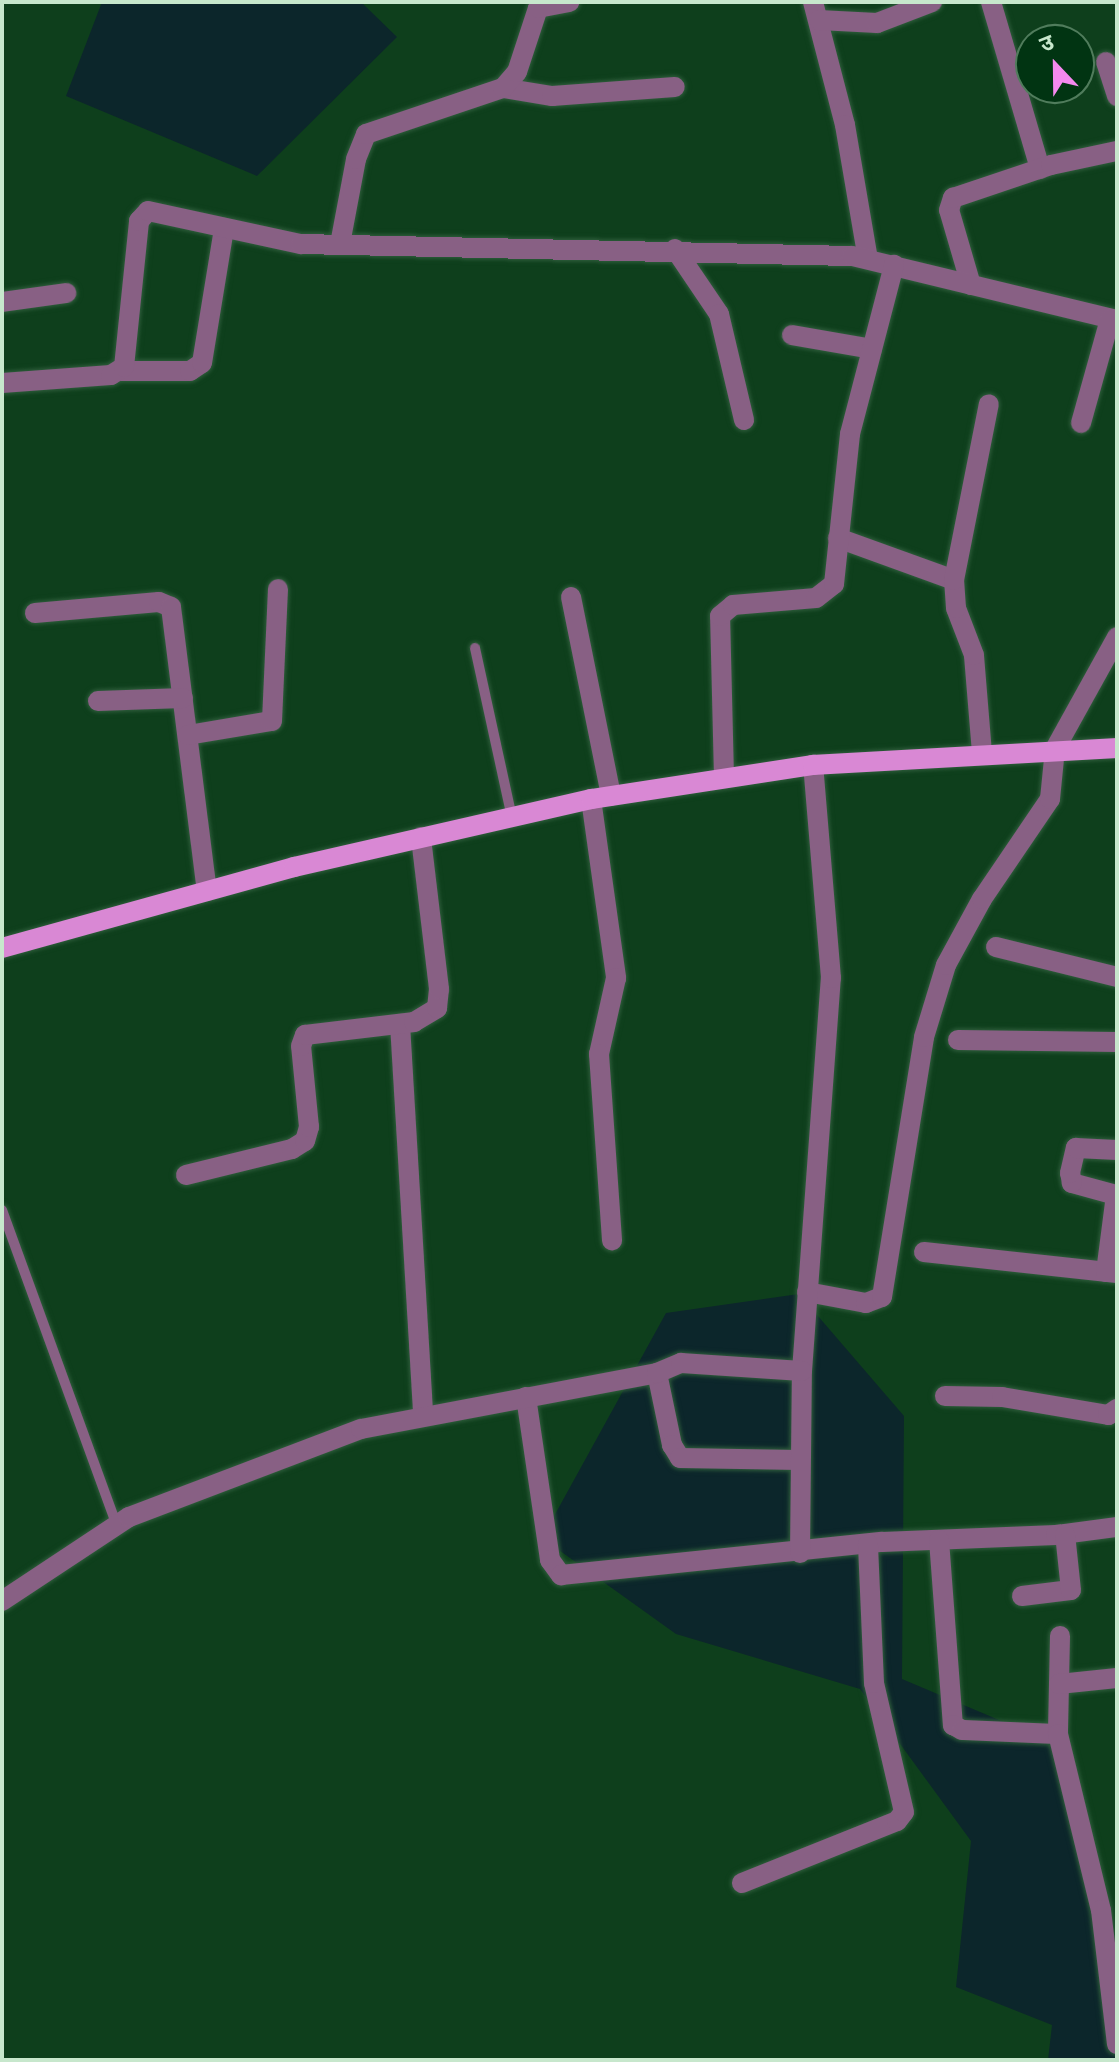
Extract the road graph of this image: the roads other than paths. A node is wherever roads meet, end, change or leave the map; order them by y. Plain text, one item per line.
1 (569, 2) edge
2 (991, 2) edge
3 (928, 3) edge
4 (816, 11) edge
5 (1106, 62) dead end
6 (675, 87) dead end
7 (503, 88) junction
8 (1117, 96) edge
9 (1117, 151) edge
10 (1040, 169) junction
11 (224, 228) junction
12 (340, 244) junction
13 (675, 249) junction
14 (868, 259) junction
15 (894, 265) junction
16 (971, 285) junction
17 (66, 293) dead end
18 (2, 302) edge
19 (1114, 320) edge
20 (792, 335) dead end
21 (872, 349) junction
22 (121, 371) junction
23 (2, 383) edge
24 (989, 404) dead end
25 (744, 420) dead end
26 (1081, 423) dead end
27 (838, 538) junction
28 (954, 580) junction
29 (278, 589) dead end
30 (571, 597) dead end
31 (35, 613) dead end
32 (1117, 637) edge
33 (475, 648) dead end
34 (183, 698) junction
35 (98, 701) dead end
36 (188, 735) junction
37 (1117, 748) edge
38 (1060, 750) junction
39 (982, 753) junction
40 (813, 765) junction
41 (724, 777) junction
42 (601, 797) junction
43 (512, 817) junction
44 (421, 837) junction
45 (207, 891) junction
46 (996, 947) dead end
47 (2, 948) edge
48 (1117, 977) edge
49 (400, 1024) junction
50 (958, 1040) dead end
51 (1117, 1042) edge
52 (1117, 1150) edge
53 (186, 1175) dead end
54 (2, 1210) edge
55 (612, 1241) dead end
56 (924, 1252) dead end
57 (1112, 1272) edge
58 (807, 1292) junction
59 (802, 1371) junction
60 (657, 1373) junction
61 (945, 1396) dead end
62 (526, 1397) junction
63 (1117, 1409) edge
64 (423, 1415) junction
65 (799, 1460) junction
66 (116, 1524) junction
67 (1117, 1527) edge
68 (1065, 1534) junction
69 (939, 1540) junction
70 (882, 1542) junction
71 (800, 1553) junction
72 (1022, 1596) dead end
73 (2, 1601) edge
74 (1060, 1636) dead end
75 (1117, 1678) edge
76 (1059, 1684) junction
77 (1058, 1734) junction
78 (742, 1883) dead end
79 (1109, 1908) edge
80 (1117, 2044) edge

1 - 7 street
2 - 10 street
3 - 4 street
4 - 14 street
5 - 8 street
6 - 7 street
7 - 12 street
9 - 10 street
10 - 16 street
11 - 12 street
11 - 22 street
11 - 22 street
12 - 13 street
13 - 14 street
13 - 25 street
14 - 15 street
15 - 16 street
15 - 21 street
16 - 19 street
17 - 18 street
19 - 26 street
20 - 21 street
21 - 27 street
22 - 23 street
24 - 28 street
27 - 28 street
27 - 41 street
28 - 39 street
29 - 36 street
30 - 42 street
31 - 34 street
32 - 38 street
33 - 43 lane
34 - 35 street
34 - 36 street
36 - 45 street
37 - 38 main road
38 - 39 main road
38 - 58 street
39 - 40 main road
40 - 41 main road
40 - 58 street
41 - 42 main road
42 - 43 main road
42 - 55 street
43 - 44 main road
44 - 45 main road
44 - 49 street
45 - 47 main road
46 - 48 street
49 - 53 street
49 - 64 street
50 - 51 street
52 - 57 street
54 - 66 lane
56 - 57 street
58 - 59 street
59 - 60 street
59 - 65 street
60 - 62 street
60 - 65 street
61 - 63 street
62 - 64 street
62 - 71 street
64 - 66 street
65 - 71 street
66 - 73 street
67 - 68 street
68 - 69 street
68 - 72 street
69 - 70 street
69 - 77 street
70 - 71 street
70 - 78 street
74 - 76 street
75 - 76 street
76 - 77 street
77 - 79 street
79 - 80 street

